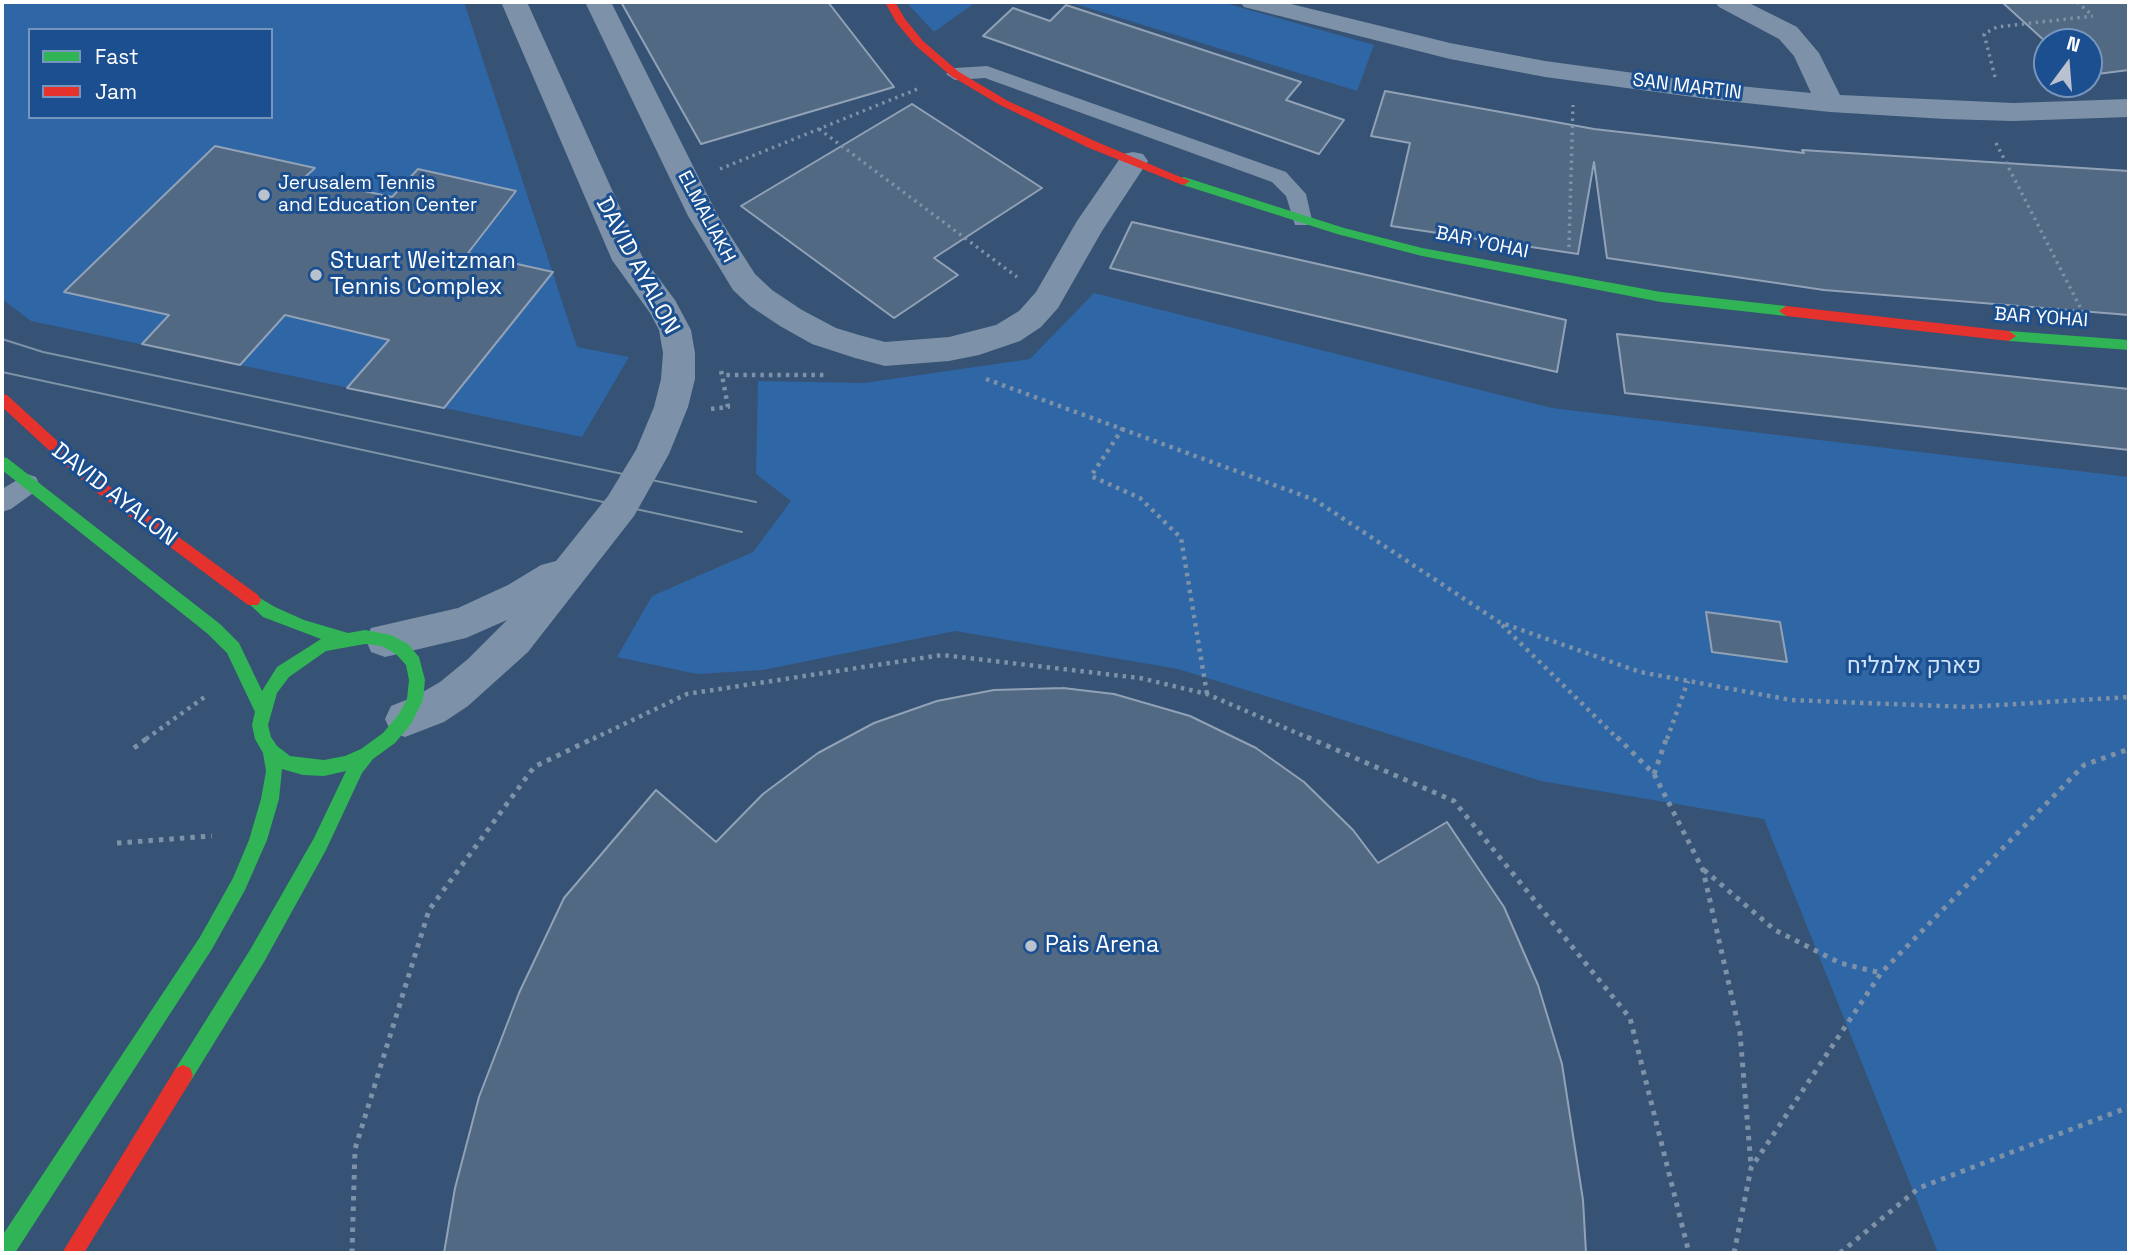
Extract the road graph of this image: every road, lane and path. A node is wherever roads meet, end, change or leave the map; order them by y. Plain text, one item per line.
1 (598, 2) edge
2 (890, 2) edge
3 (1253, 2) edge
4 (1728, 2) edge
5 (2077, 2) edge
6 (523, 6) edge
7 (1574, 73) junction
8 (955, 74) junction
9 (1830, 103) junction
10 (2129, 108) edge
11 (1980, 111) junction
12 (2013, 112) junction
13 (819, 129) junction
14 (1133, 161) junction
15 (687, 183) junction
16 (1302, 220) junction
17 (1568, 281) junction
18 (1047, 300) junction
19 (2098, 343) junction
20 (2129, 345) edge
21 (720, 362) dead end
22 (834, 375) dead end
23 (981, 377) dead end
24 (2, 399) edge
25 (1123, 428) junction
26 (2, 462) edge
27 (27, 484) junction
28 (2, 502) edge
29 (583, 553) junction
30 (1499, 622) junction
31 (344, 639) junction
32 (385, 640) junction
33 (1688, 681) junction
34 (1207, 694) junction
35 (206, 696) dead end
36 (2129, 697) edge
37 (262, 709) junction
38 (405, 719) junction
39 (134, 748) dead end
40 (2129, 749) edge
41 (271, 751) junction
42 (367, 754) junction
43 (1654, 774) junction
44 (223, 835) dead end
45 (117, 843) dead end
46 (1703, 870) junction
47 (1881, 973) junction
48 (2129, 1107) edge
49 (1751, 1168) junction
50 (3, 1253) edge
51 (72, 1253) edge
52 (352, 1253) edge
53 (1689, 1253) edge
54 (1734, 1253) edge
55 (1840, 1253) edge

1 - 15 street, ELMALIAKH
2 - 8 street, BAR YOHAI
3 - 7 street, SAN MARTIN
4 - 9 street
5 - 12 path
6 - 29 street, DAVID AYALON
7 - 9 street, SAN MARTIN
7 - 17 path
8 - 13 path
8 - 14 street, BAR YOHAI
8 - 16 lane
9 - 11 street, SAN MARTIN
10 - 12 street, SAN MARTIN
11 - 12 street, SAN MARTIN
11 - 19 path
13 - 15 path
13 - 18 path
14 - 16 street, BAR YOHAI
14 - 18 street, ELMALIAKH
15 - 18 street, ELMALIAKH
16 - 17 street, BAR YOHAI
17 - 19 street, BAR YOHAI
19 - 20 street, BAR YOHAI
21 - 22 path
23 - 25 path
24 - 31 street, DAVID AYALON
25 - 30 path
25 - 34 path
26 - 27 street, DAVID AYALON
27 - 28 lane
27 - 37 street, DAVID AYALON
29 - 32 street, DAVID AYALON
29 - 38 street, DAVID AYALON
30 - 33 path
30 - 43 path
31 - 32 street
31 - 37 street
32 - 38 street
33 - 36 path
33 - 43 path
34 - 52 path
34 - 53 path
35 - 39 path
37 - 41 street
38 - 42 street
40 - 47 path
41 - 42 street
41 - 50 street
42 - 51 street
43 - 46 path
44 - 45 path
46 - 47 path
46 - 49 path
47 - 49 path
48 - 55 path
49 - 54 path

